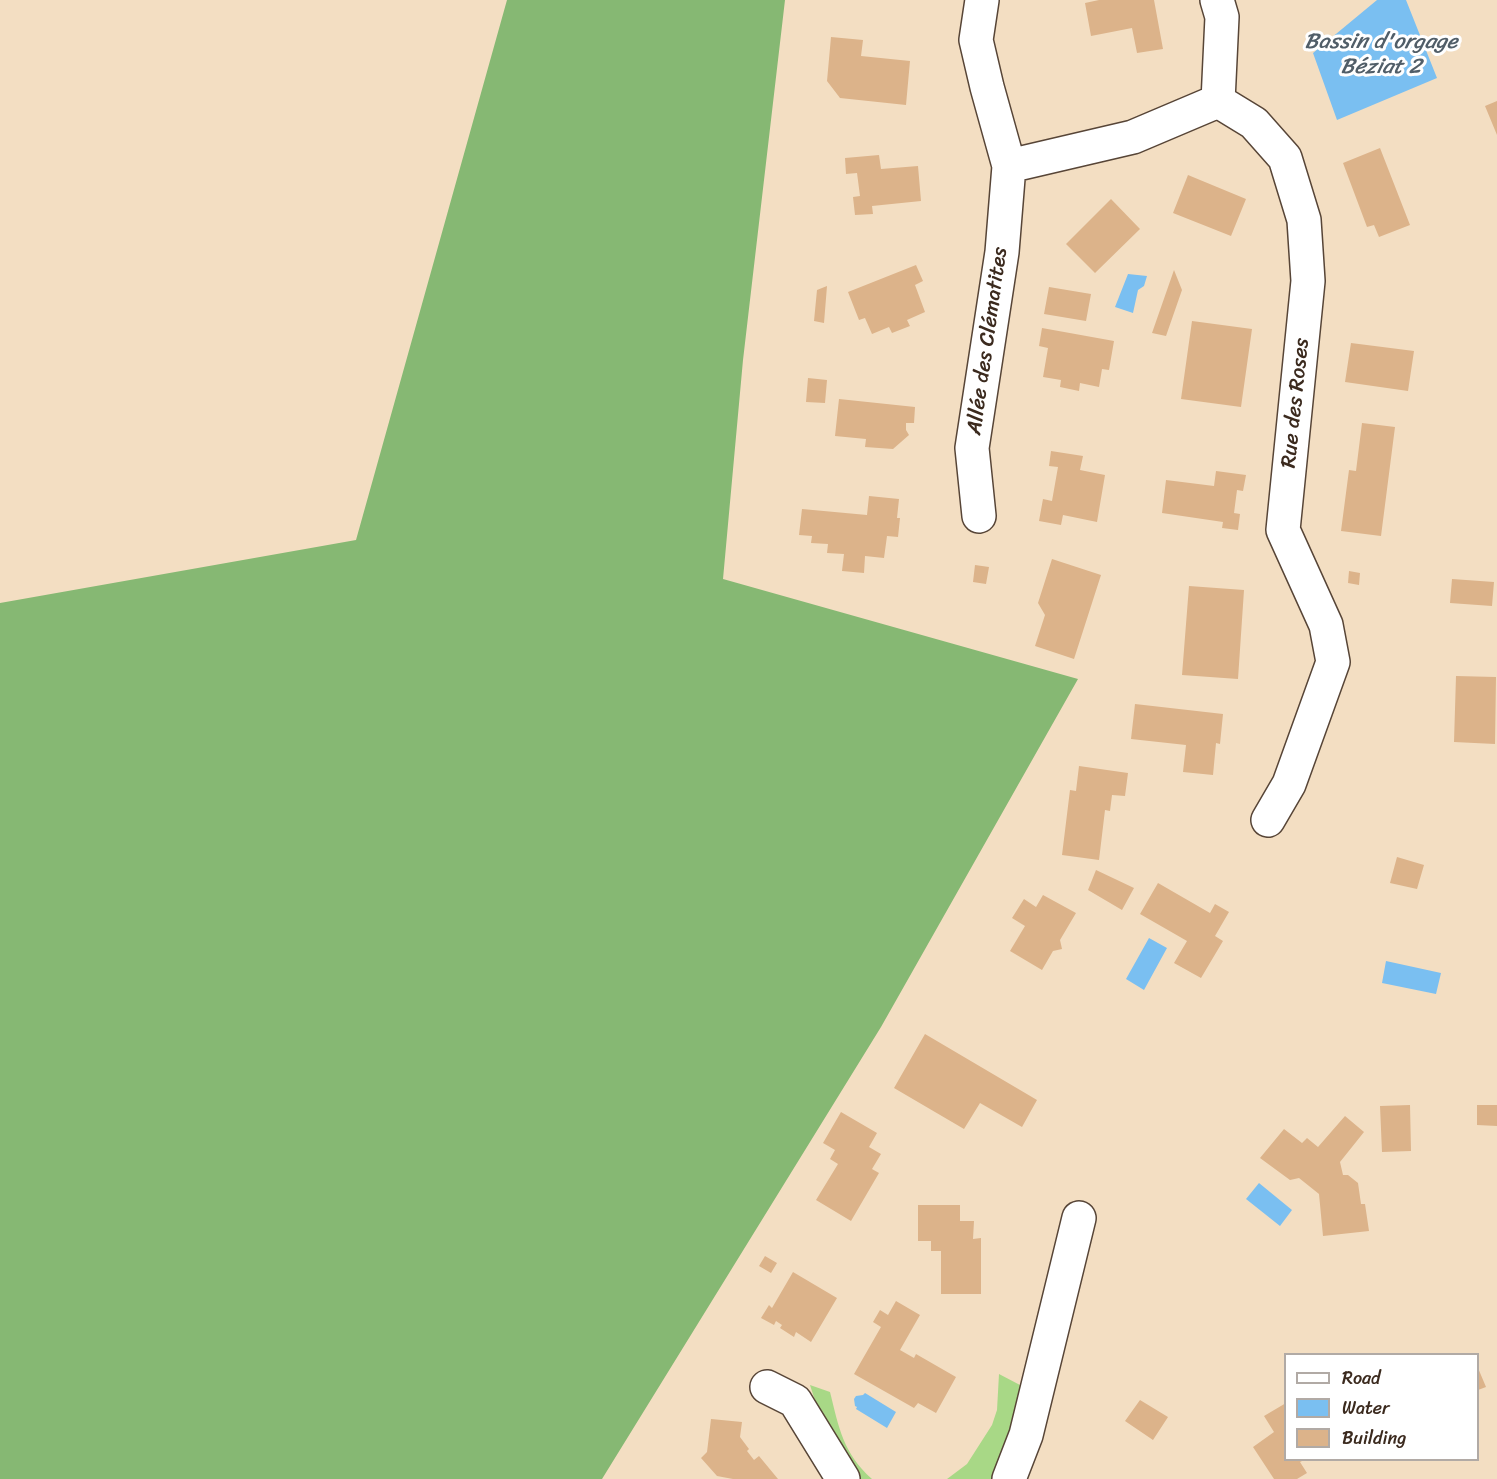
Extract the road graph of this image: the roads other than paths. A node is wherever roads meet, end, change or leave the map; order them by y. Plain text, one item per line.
1 (982, 0) edge
2 (1217, 0) edge
3 (1218, 101) junction
4 (1009, 166) junction
5 (979, 516) dead end
6 (1268, 820) dead end
7 (1078, 1218) dead end
8 (767, 1387) dead end
9 (843, 1479) edge
10 (1009, 1479) edge

1 - 4 street, Allée des Clématites
2 - 3 street
3 - 4 street
3 - 6 street, Rue des Roses
4 - 5 street, Allée des Clématites
7 - 10 street
8 - 9 street

